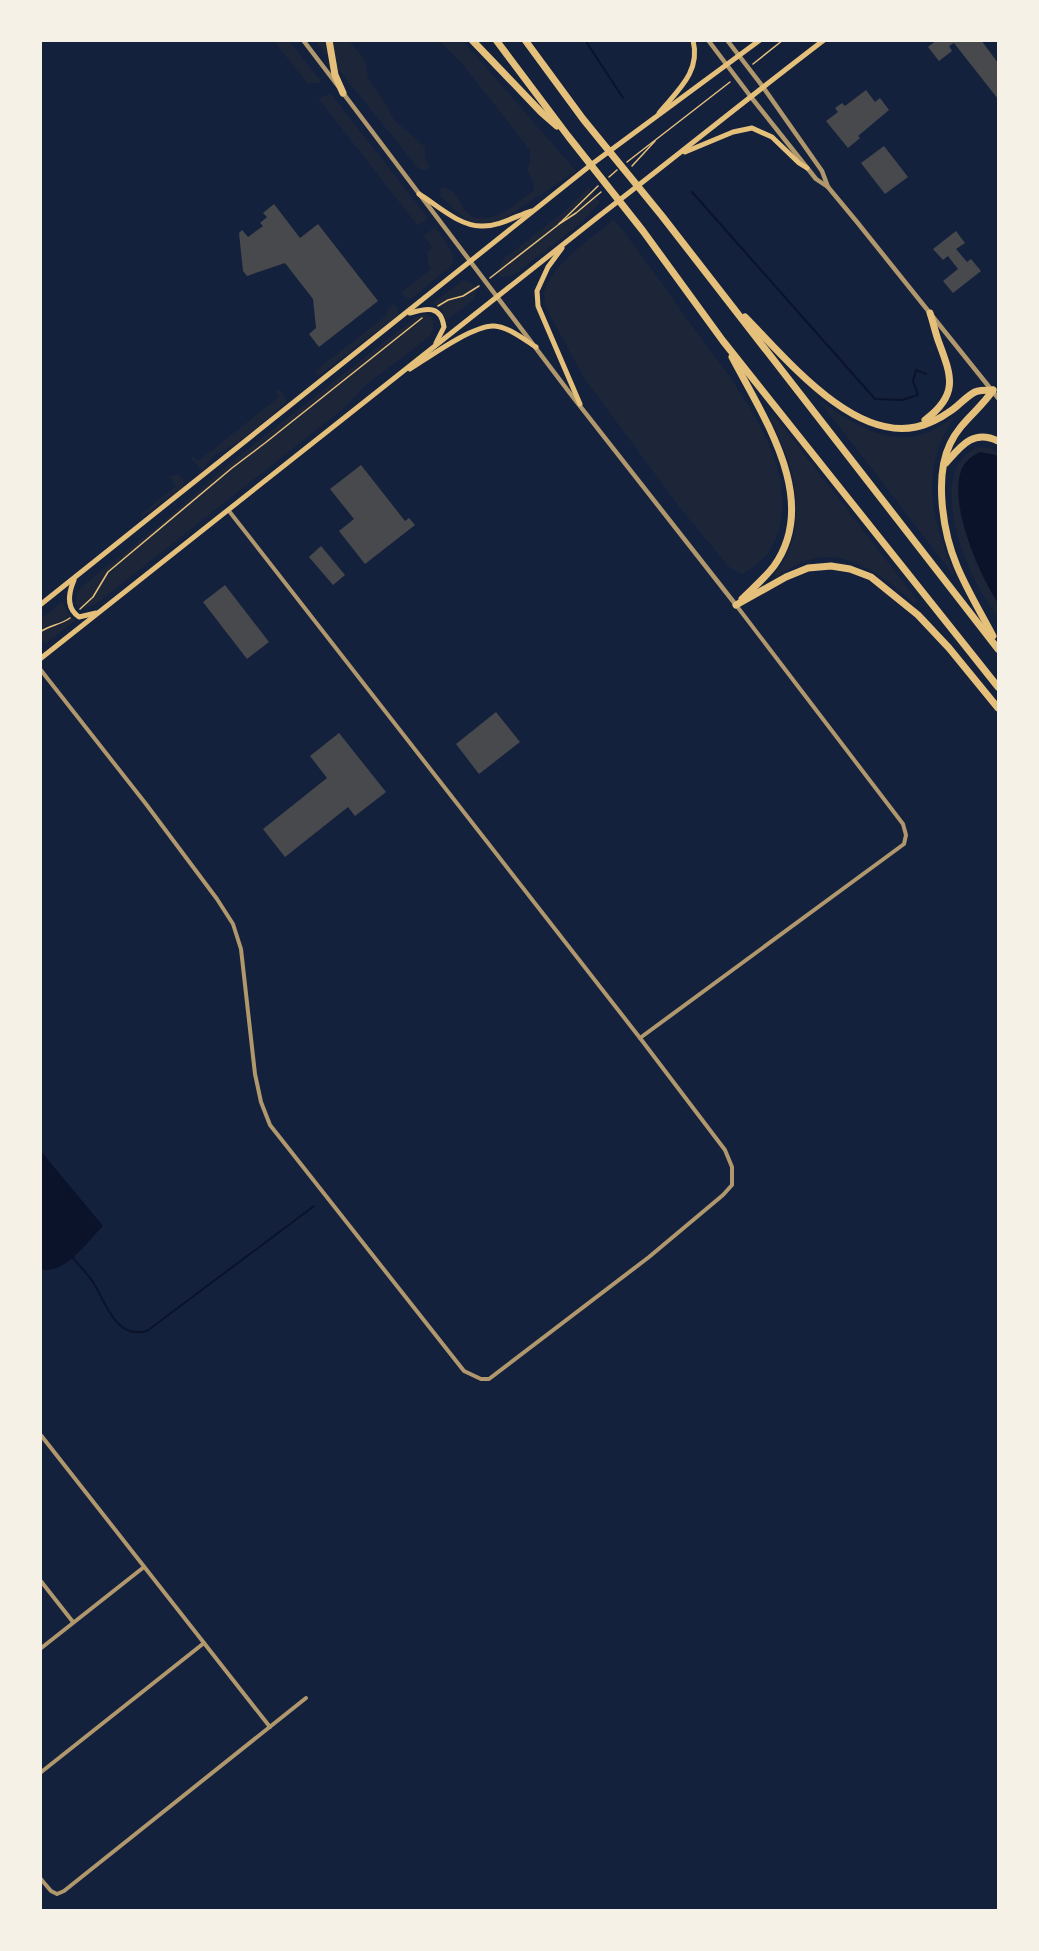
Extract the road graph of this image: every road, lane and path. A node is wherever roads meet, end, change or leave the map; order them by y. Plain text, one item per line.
1 (303, 40) edge
2 (329, 40) edge
3 (472, 40) edge
4 (496, 40) edge
5 (525, 40) edge
6 (530, 40) edge
7 (693, 40) edge
8 (708, 40) edge
9 (726, 40) edge
10 (760, 40) edge
11 (783, 40) edge
12 (825, 40) edge
13 (739, 57) junction
14 (544, 64) junction
15 (752, 64) dead end
16 (727, 65) junction
17 (729, 82) dead end
18 (763, 87) junction
19 (343, 93) junction
20 (751, 97) junction
21 (653, 119) junction
22 (568, 136) junction
23 (655, 140) dead end
24 (678, 155) junction
25 (807, 168) junction
26 (828, 187) junction
27 (419, 194) junction
28 (538, 208) junction
29 (558, 225) dead end
30 (569, 240) junction
31 (470, 262) junction
32 (497, 274) dead end
33 (476, 288) dead end
34 (722, 293) junction
35 (497, 297) junction
36 (438, 306) dead end
37 (930, 313) junction
38 (406, 314) junction
39 (426, 316) dead end
40 (723, 341) junction
41 (435, 344) junction
42 (536, 347) junction
43 (391, 380) junction
44 (996, 388) edge
45 (999, 398) edge
46 (580, 404) junction
47 (916, 427) junction
48 (999, 441) edge
49 (944, 465) junction
50 (229, 511) junction
51 (75, 578) junction
52 (40, 605) edge
53 (736, 605) junction
54 (81, 608) dead end
55 (99, 612) junction
56 (71, 617) dead end
57 (40, 632) edge
58 (999, 648) edge
59 (40, 659) edge
60 (40, 669) edge
61 (999, 687) edge
62 (999, 708) edge
63 (640, 1038) junction
64 (42, 1438) edge
65 (144, 1567) junction
66 (40, 1580) edge
67 (74, 1622) junction
68 (204, 1643) junction
69 (40, 1649) edge
70 (306, 1698) dead end
71 (270, 1727) junction
72 (40, 1773) edge
73 (40, 1878) edge

1 - 19 street
2 - 19 highway
3 - 22 highway
4 - 22 highway
5 - 14 highway
6 - 14 highway
7 - 21 main road
8 - 16 street
9 - 13 street
10 - 13 main road
11 - 15 path
12 - 18 main road
13 - 16 main road
13 - 18 street
14 - 34 highway
16 - 20 street
16 - 21 main road
17 - 23 path
18 - 20 main road
18 - 26 street
19 - 27 street
20 - 24 main road
20 - 25 street
21 - 28 main road
22 - 40 highway
24 - 25 main road
24 - 30 main road
25 - 26 street
26 - 37 street
27 - 28 main road
27 - 31 street
28 - 31 main road
29 - 32 path
30 - 35 main road
30 - 46 main road
31 - 35 street
31 - 38 main road
33 - 36 path
34 - 47 highway
34 - 58 highway
35 - 41 main road
35 - 42 street
37 - 44 street
37 - 47 highway
38 - 41 main road
38 - 51 main road
39 - 54 path
40 - 53 highway
40 - 61 highway
41 - 43 main road
42 - 43 main road
42 - 46 street
43 - 50 main road
44 - 45 street
44 - 47 highway
44 - 49 highway
46 - 53 street
48 - 49 highway
49 - 58 highway
50 - 55 main road
50 - 63 street
51 - 52 main road
51 - 55 main road
53 - 62 highway
53 - 63 street
55 - 59 main road
56 - 57 path
60 - 63 street
64 - 65 street
65 - 67 street
65 - 68 street
66 - 67 street
67 - 69 street
68 - 71 street
68 - 72 street
70 - 71 street
71 - 73 street

